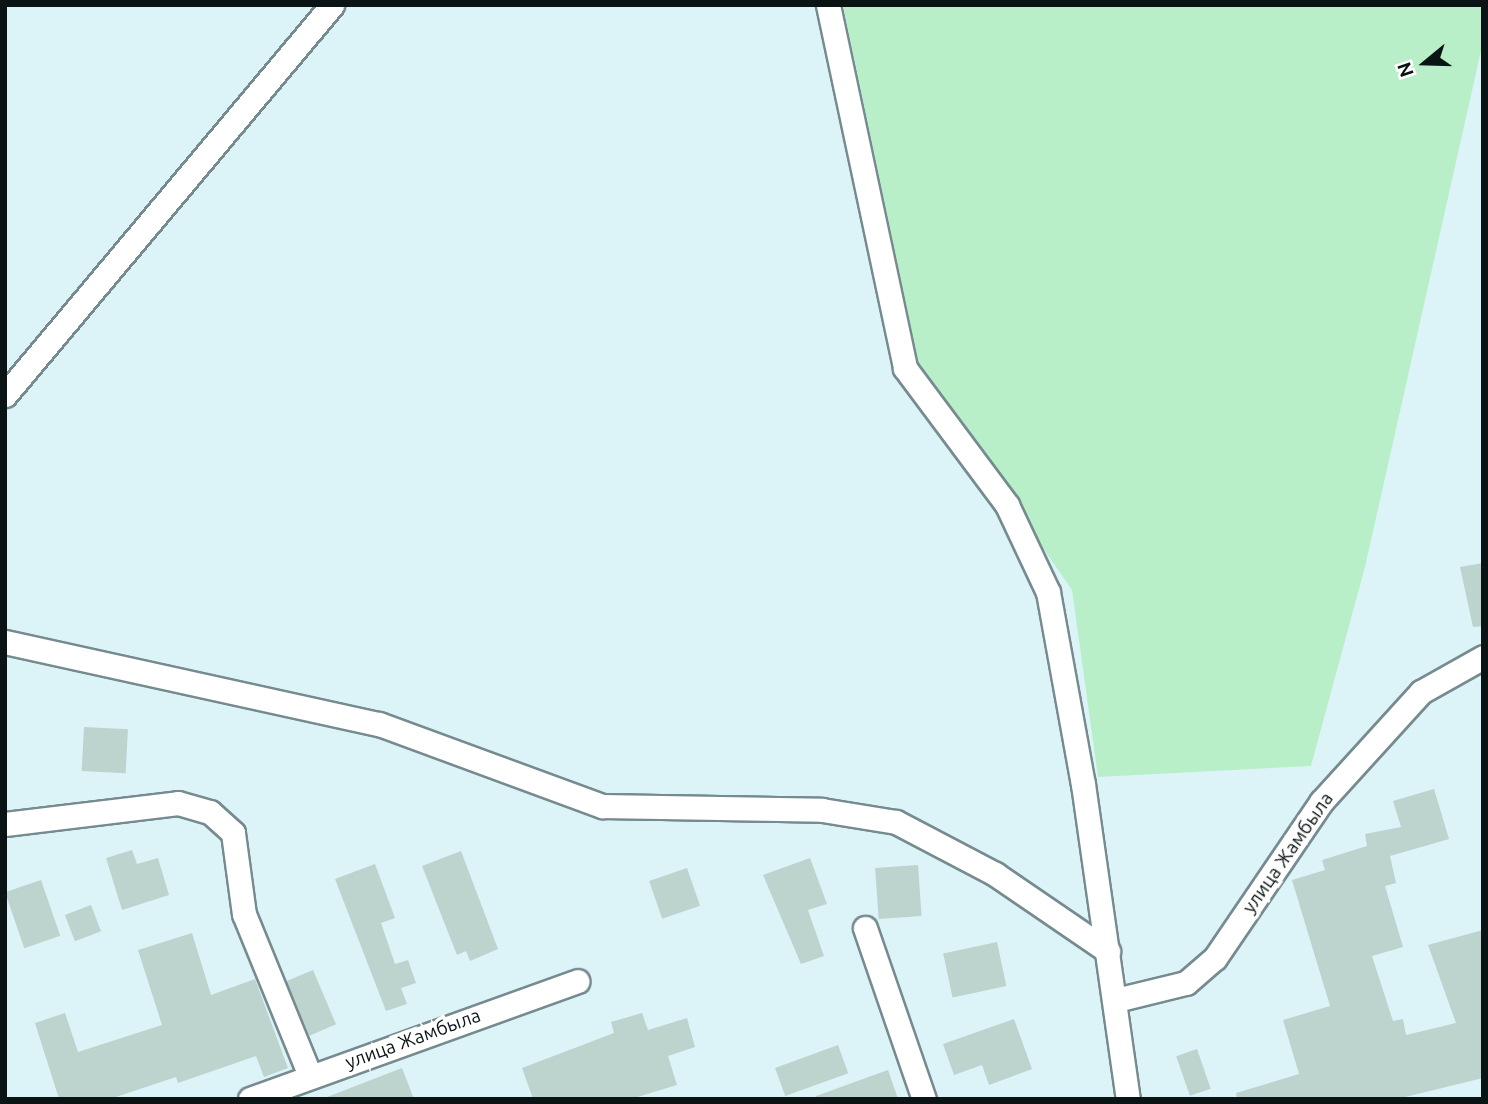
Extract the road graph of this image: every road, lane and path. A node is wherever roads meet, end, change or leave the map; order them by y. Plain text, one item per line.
1 (332, 5) edge
2 (828, 5) edge
3 (5, 395) edge
4 (5, 642) edge
5 (1483, 657) edge
6 (5, 824) edge
7 (865, 928) dead end
8 (1108, 951) junction
9 (576, 981) dead end
10 (1116, 1000) junction
11 (310, 1076) junction
12 (250, 1099) edge
13 (924, 1099) edge
14 (1128, 1099) edge

1 - 3 street
2 - 8 street
4 - 8 street
5 - 10 street, улица Жамбыла
6 - 11 street
7 - 13 street
8 - 10 street
9 - 11 street, улица Жамбыла
10 - 14 street
11 - 12 street, улица Жамбыла

